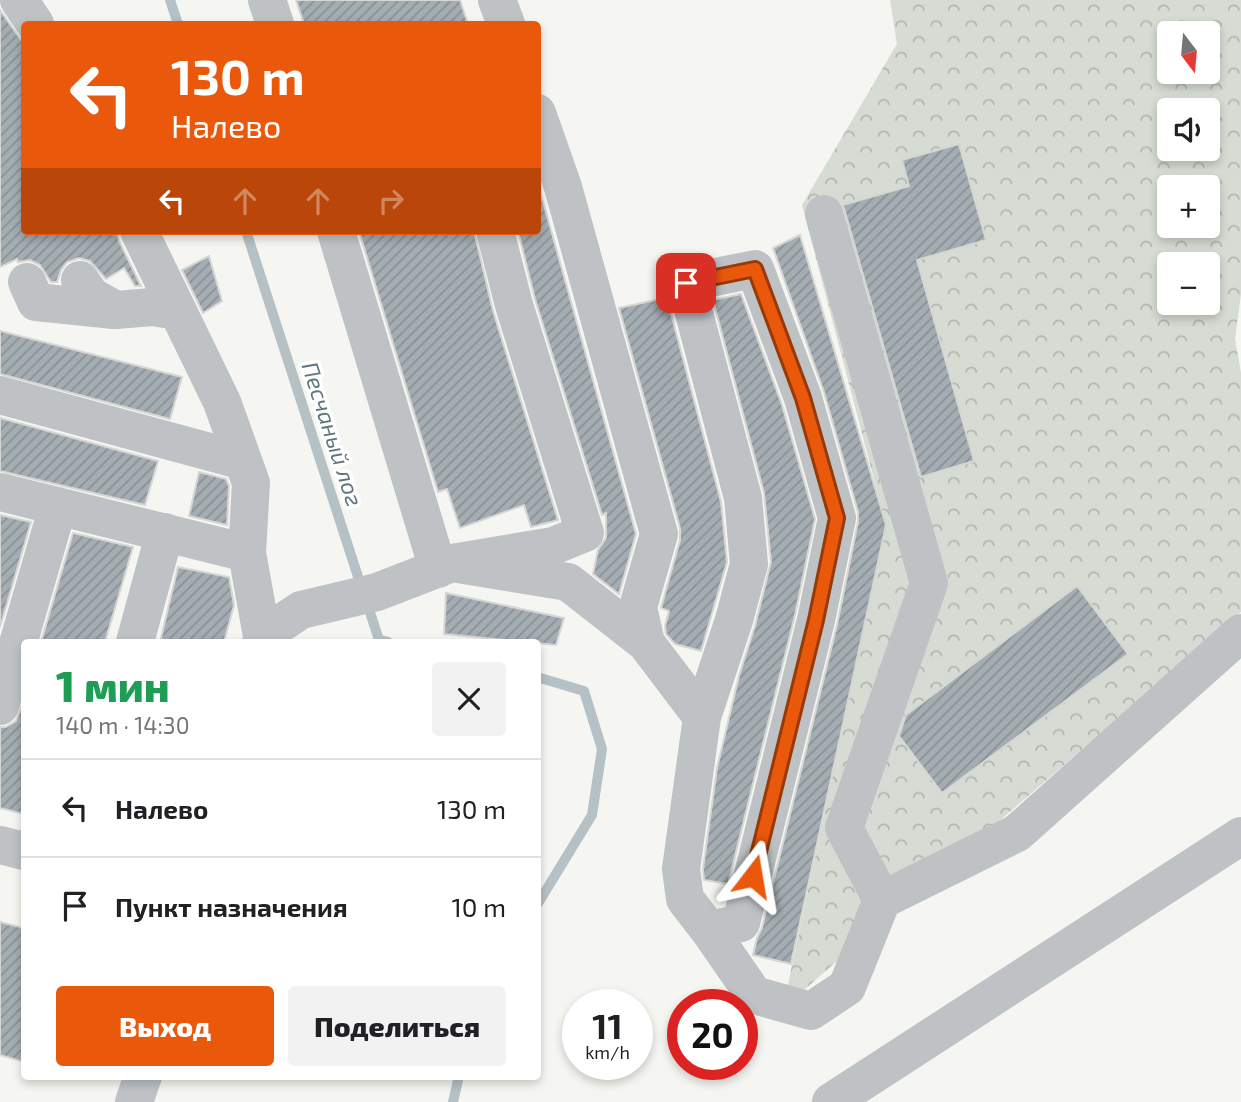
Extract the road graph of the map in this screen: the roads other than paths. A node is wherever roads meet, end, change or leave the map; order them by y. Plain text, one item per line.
1 (19, 0) edge
2 (267, 0) edge
3 (497, 0) edge
4 (33, 21) edge
5 (274, 21) edge
6 (505, 21) edge
7 (541, 134) edge
8 (824, 215) dead end
9 (141, 235) edge
10 (337, 235) edge
11 (496, 235) edge
12 (80, 280) dead end
13 (27, 282) dead end
14 (117, 310) junction
15 (178, 311) junction
16 (0, 396) edge
17 (243, 461) junction
18 (0, 492) edge
19 (58, 506) junction
20 (165, 533) junction
21 (247, 552) junction
22 (445, 566) junction
23 (1241, 633) edge
24 (136, 639) edge
25 (262, 639) edge
26 (646, 643) junction
27 (0, 706) edge
28 (702, 717) junction
29 (1241, 836) edge
30 (0, 845) edge
31 (21, 850) edge
32 (882, 900) junction
33 (709, 930) junction
34 (142, 1080) edge
35 (134, 1102) edge
36 (831, 1102) edge

1 - 4 lane
2 - 5 lane
3 - 6 lane
7 - 26 lane
8 - 32 lane
9 - 15 lane
10 - 22 lane
11 - 22 lane
12 - 14 lane
13 - 14 lane
14 - 15 lane
15 - 17 lane
16 - 17 lane
17 - 21 lane
18 - 19 lane
19 - 20 lane
19 - 27 lane
20 - 21 lane
20 - 24 lane
21 - 25 lane
22 - 25 lane
22 - 26 lane
23 - 32 lane
26 - 28 lane
28 - 33 lane
28 - 33 lane
29 - 36 lane
30 - 31 lane
32 - 33 lane
34 - 35 lane

